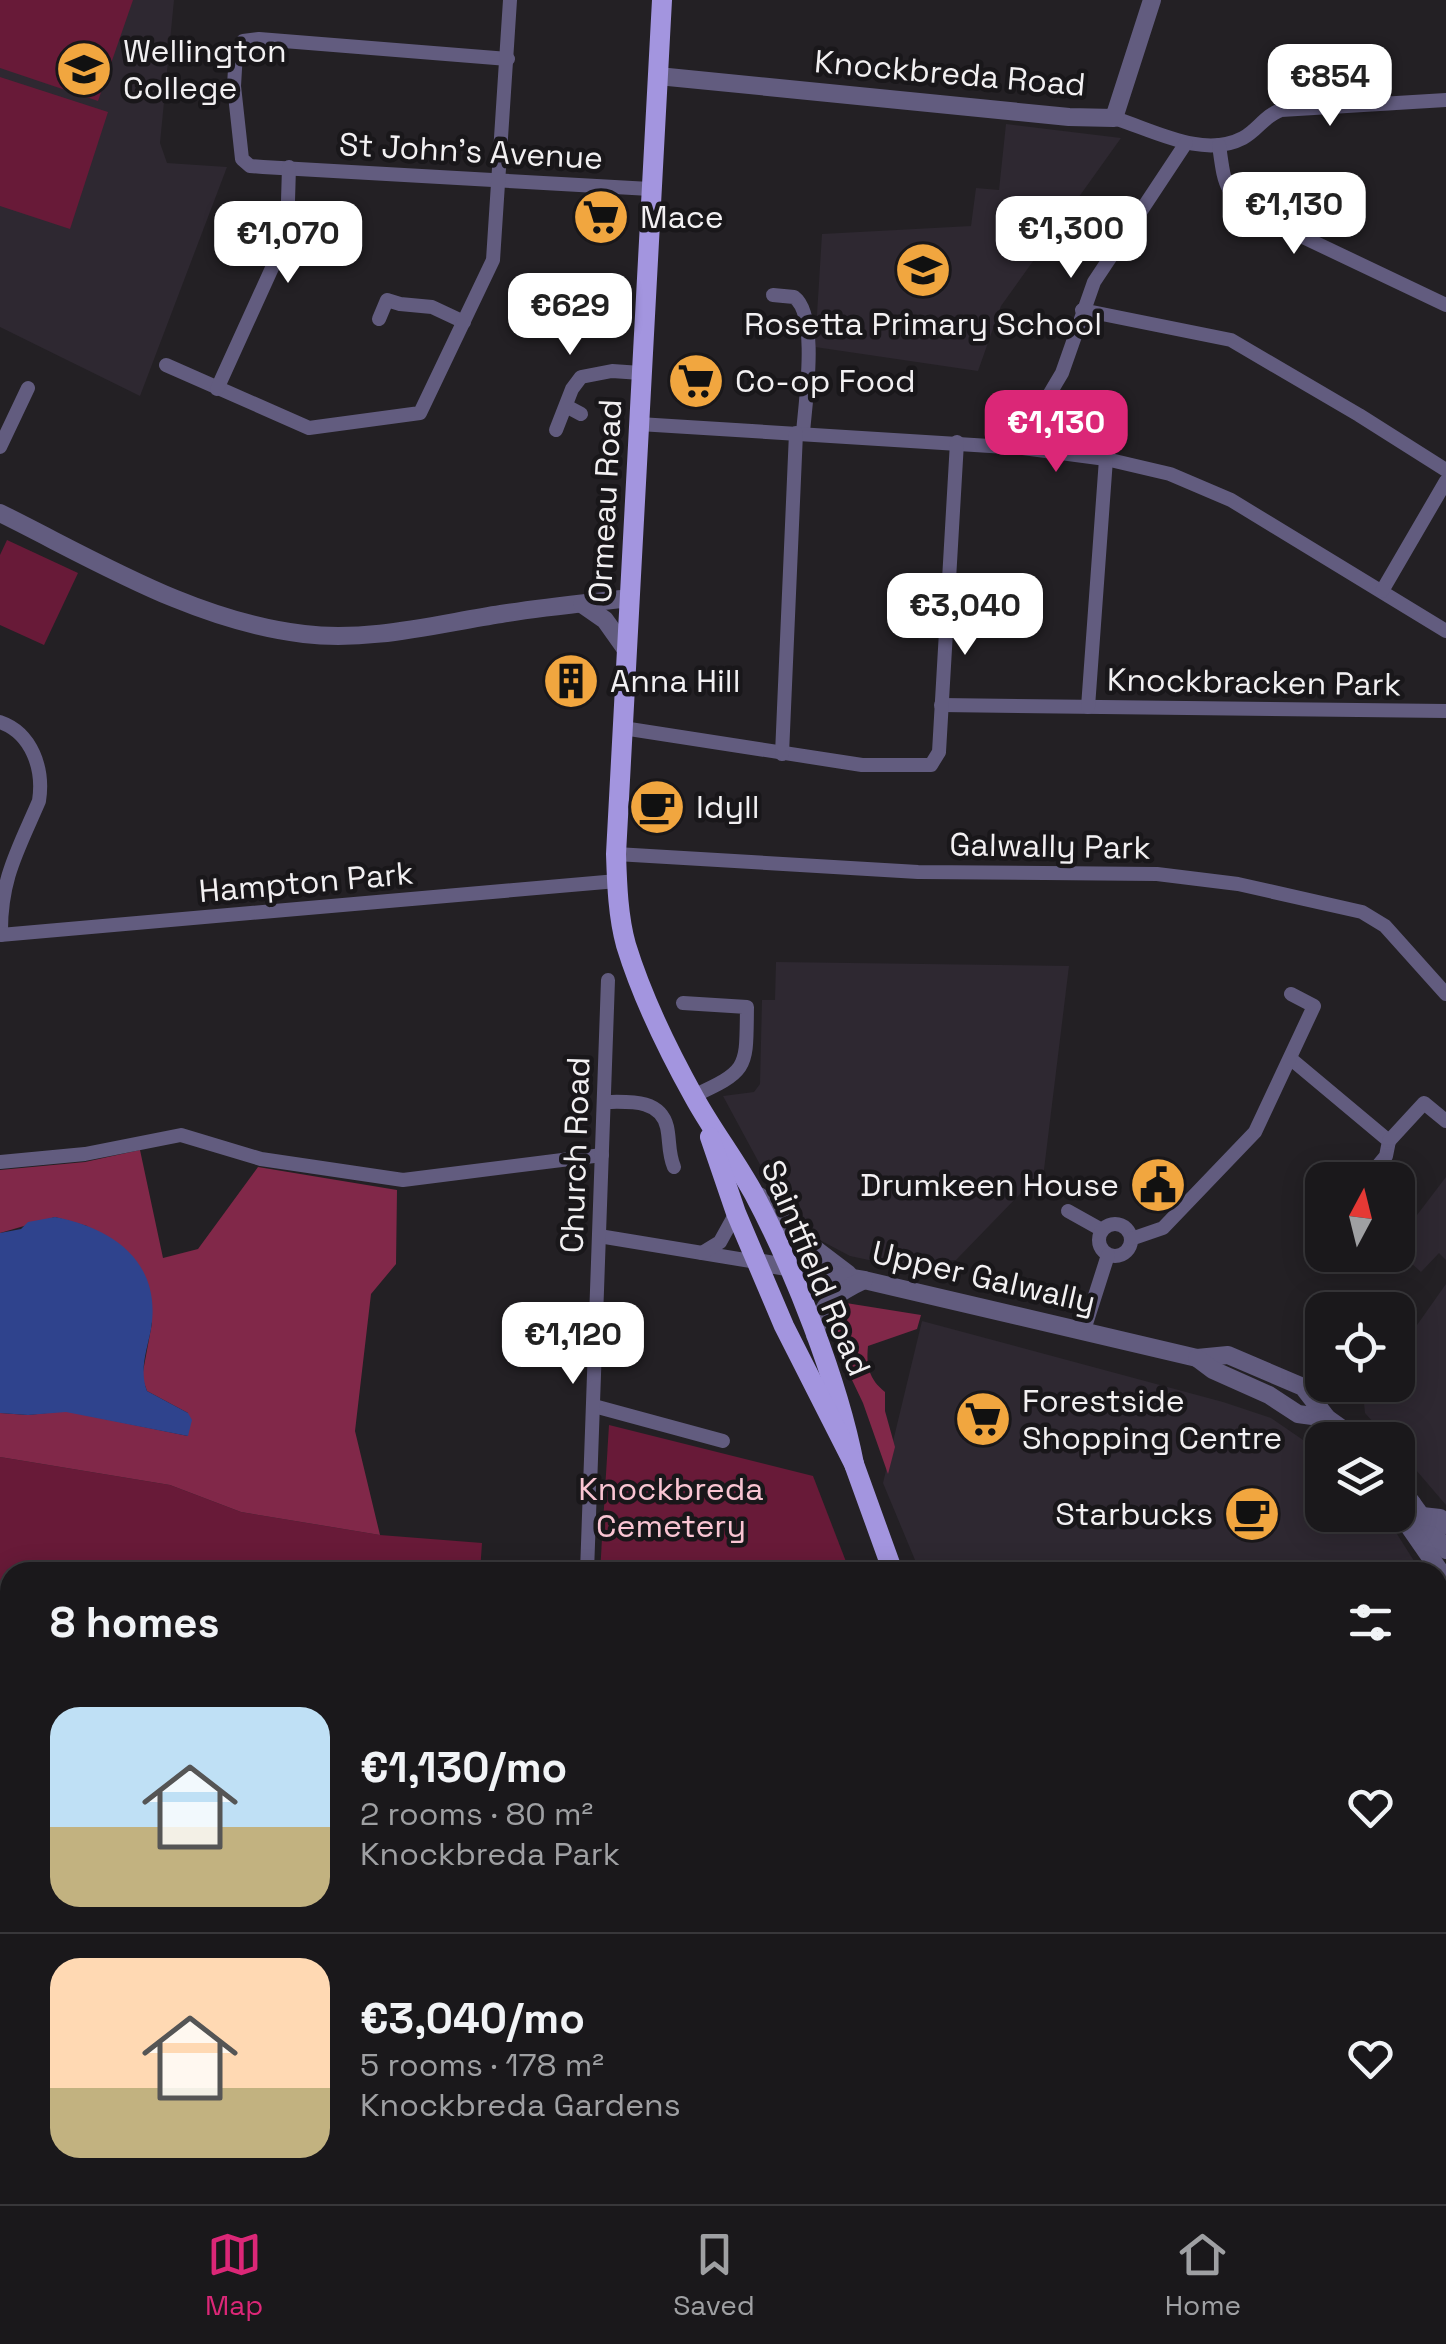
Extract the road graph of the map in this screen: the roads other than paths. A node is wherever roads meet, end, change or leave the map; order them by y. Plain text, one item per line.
1 (510, 0) edge
2 (662, 0) edge
3 (1152, 0) edge
4 (508, 59) junction
5 (658, 76) junction
6 (1446, 100) edge
7 (1114, 118) junction
8 (1186, 143) junction
9 (1219, 145) junction
10 (289, 168) junction
11 (500, 180) junction
12 (650, 189) junction
13 (773, 295) dead end
14 (1446, 305) edge
15 (1082, 310) junction
16 (379, 319) dead end
17 (464, 322) junction
18 (166, 365) dead end
19 (641, 372) junction
20 (28, 388) dead end
21 (218, 389) junction
22 (566, 406) junction
23 (582, 414) dead end
24 (638, 424) junction
25 (556, 430) dead end
26 (800, 433) junction
27 (957, 442) junction
28 (0, 447) edge
29 (1023, 448) junction
30 (1106, 460) junction
31 (1446, 470) edge
32 (1446, 481) edge
33 (0, 513) edge
34 (1382, 592) junction
35 (630, 598) junction
36 (582, 604) junction
37 (1446, 632) edge
38 (627, 651) junction
39 (941, 705) junction
40 (1088, 707) junction
41 (1446, 711) edge
42 (0, 722) edge
43 (623, 728) junction
44 (782, 754) junction
45 (616, 854) junction
46 (617, 881) junction
47 (0, 935) edge
48 (626, 945) joint
49 (608, 980) dead end
50 (1291, 994) dead end
51 (1446, 994) edge
52 (682, 1003) dead end
53 (1291, 1059) junction
54 (696, 1101) junction
55 (604, 1102) junction
56 (1446, 1121) edge
57 (1390, 1140) junction
58 (728, 1150) junction
59 (602, 1155) junction
60 (0, 1162) edge
61 (1381, 1162) edge
62 (674, 1167) dead end
63 (751, 1189) junction
64 (1068, 1211) dead end
65 (736, 1212) junction
66 (1102, 1230) junction
67 (599, 1236) junction
68 (1131, 1239) junction
69 (702, 1253) junction
70 (1108, 1255) junction
71 (757, 1262) junction
72 (787, 1266) junction
73 (858, 1279) junction
74 (1084, 1330) junction
75 (814, 1336) junction
76 (815, 1388) junction
77 (594, 1406) junction
78 (1333, 1422) edge
79 (723, 1441) dead end
80 (854, 1464) junction
81 (1415, 1507) edge
82 (1417, 1510) junction
83 (1446, 1526) edge
84 (1446, 1550) edge
85 (587, 1562) edge
86 (889, 1562) edge
87 (1434, 1562) edge

1 - 4 street
2 - 5 main road, Ormeau Road
3 - 7 street, Knockbreda Road
4 - 10 street, St John's Avenue
4 - 11 street
5 - 7 street, Knockbreda Road
5 - 12 main road, Ormeau Road
6 - 9 street
7 - 8 street
8 - 9 street
8 - 15 street
9 - 14 street
10 - 11 street, St John's Avenue
10 - 21 street
11 - 12 street, St John's Avenue
11 - 17 street
12 - 19 main road, Ormeau Road
13 - 26 street
15 - 29 street
15 - 31 street
16 - 17 street
17 - 21 street
18 - 21 street
19 - 22 street
19 - 24 main road, Ormeau Road
20 - 28 street
22 - 23 street
22 - 25 street
24 - 26 street
24 - 35 main road, Ormeau Road
26 - 27 street
26 - 44 street
27 - 29 street
27 - 39 street
29 - 30 street
30 - 34 street
30 - 40 street
32 - 34 street
33 - 36 street
34 - 37 street
35 - 36 street
35 - 38 main road, Ormeau Road
36 - 38 street
38 - 43 main road, Ormeau Road
39 - 40 street, Knockbracken Park
39 - 44 street
40 - 41 street, Knockbracken Park
42 - 47 street
43 - 44 street
43 - 45 main road, Ormeau Road
45 - 46 main road, Ormeau Road
45 - 51 street, Galwally Park
46 - 47 street, Hampton Park
46 - 48 main road, Ormeau Road
48 - 54 main road, Saintfield Road
49 - 55 street, Church Road
50 - 53 street
52 - 54 street
53 - 57 street
53 - 68 street
54 - 58 main road, Saintfield Road
54 - 65 main road, Saintfield Road
55 - 59 street, Church Road
55 - 62 street
56 - 57 street
57 - 61 street
58 - 63 main road, Saintfield Road
58 - 71 main road
59 - 60 street
59 - 67 street, Church Road
63 - 72 main road, Saintfield Road
63 - 73 street
64 - 66 street
65 - 69 street
65 - 71 main road, Saintfield Road
66 - 68 street
66 - 70 street
67 - 69 street
67 - 77 street, Church Road
68 - 70 street
69 - 71 street
70 - 74 street
71 - 72 street, Upper Galwally
71 - 76 main road, Saintfield Road
72 - 73 street, Upper Galwally
72 - 75 main road, Saintfield Road
72 - 76 main road
73 - 74 street, Upper Galwally
73 - 75 street
74 - 78 street, Upper Galwally
75 - 80 main road, Saintfield Road
76 - 80 main road, Saintfield Road
77 - 79 street
77 - 85 street, Church Road
80 - 86 main road, Saintfield Road
81 - 82 street
82 - 83 street
82 - 84 street
82 - 87 street

